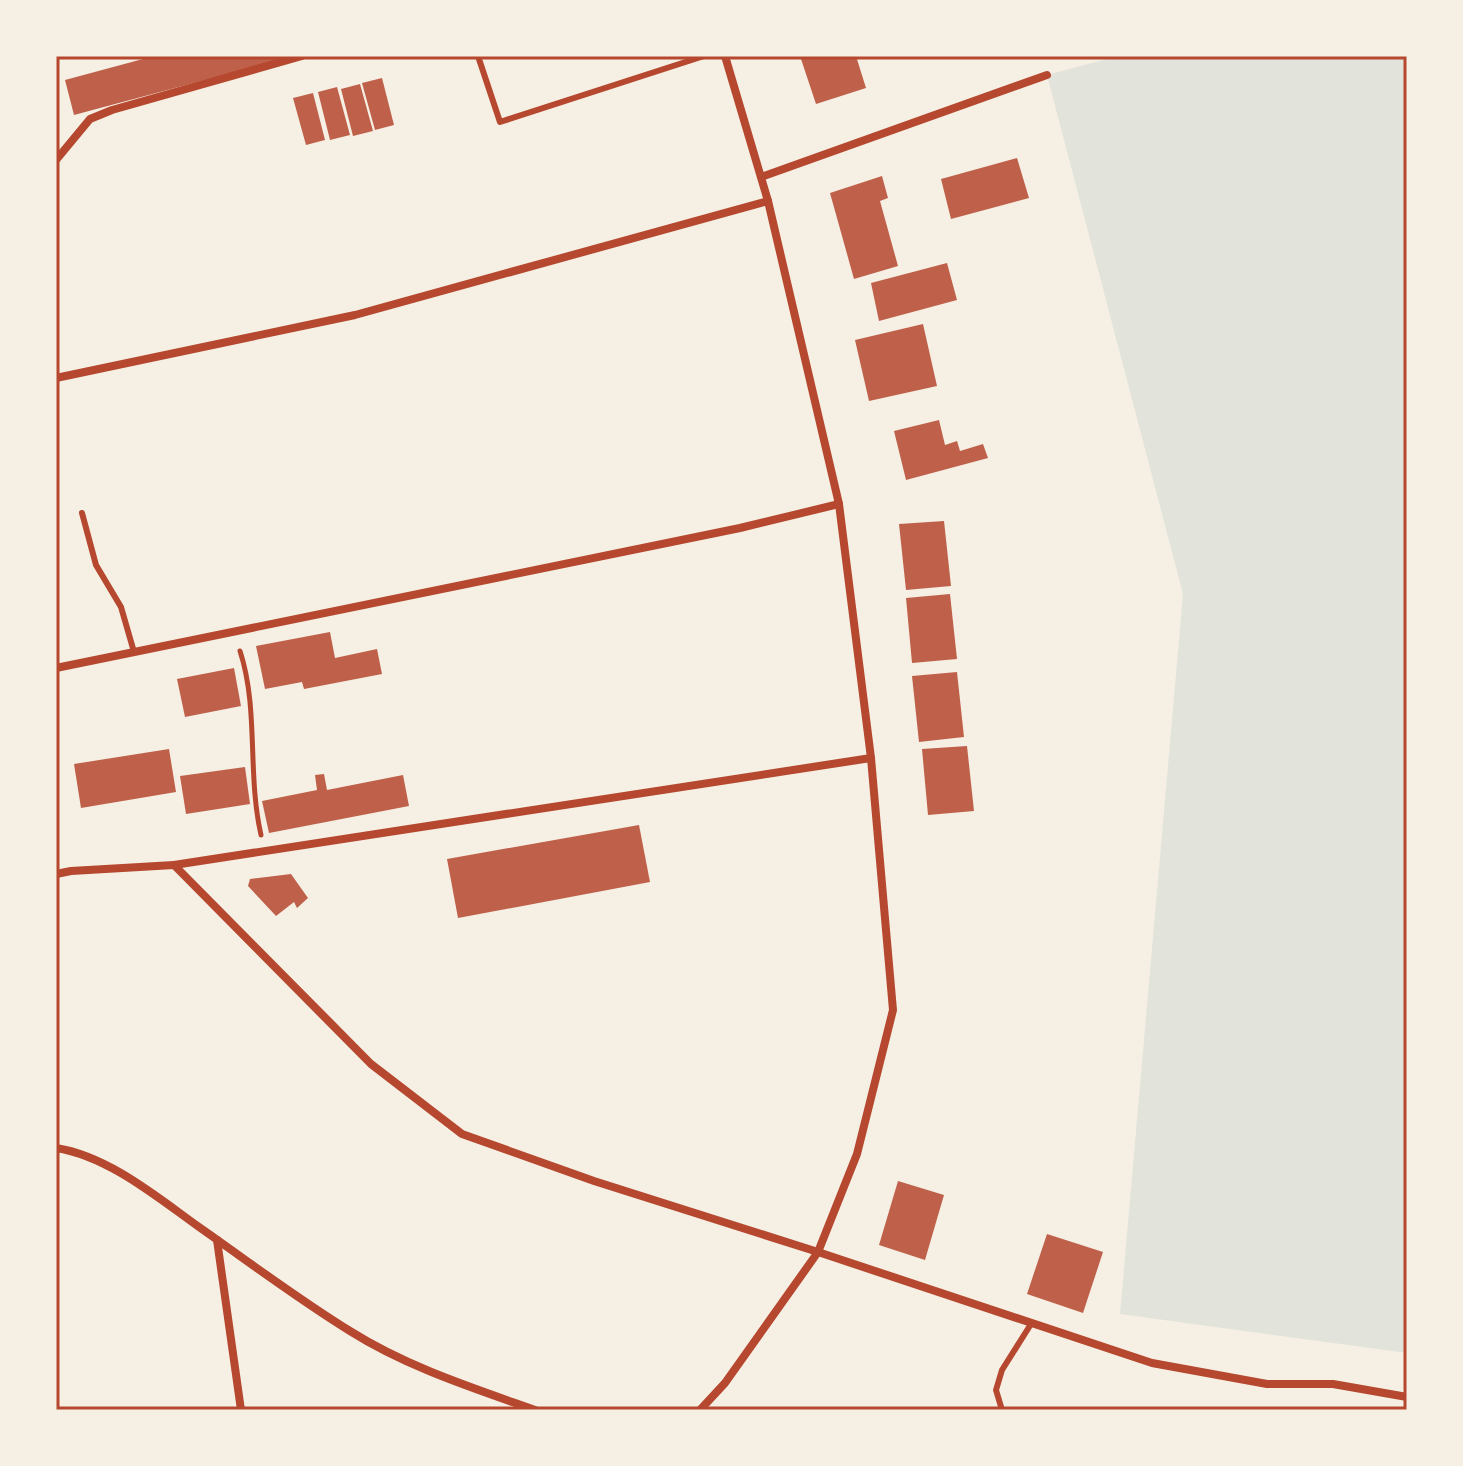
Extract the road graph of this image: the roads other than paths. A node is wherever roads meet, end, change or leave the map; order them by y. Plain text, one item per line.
1 (302, 56) edge
2 (478, 56) edge
3 (704, 56) edge
4 (725, 56) edge
5 (1047, 75) dead end
6 (56, 160) edge
7 (761, 177) junction
8 (768, 201) junction
9 (56, 378) edge
10 (839, 504) junction
11 (82, 513) dead end
12 (134, 652) junction
13 (56, 668) edge
14 (871, 758) junction
15 (174, 865) junction
16 (56, 874) edge
17 (56, 1148) edge
18 (217, 1240) junction
19 (818, 1252) junction
20 (1031, 1324) junction
21 (1407, 1397) edge
22 (241, 1410) edge
23 (535, 1410) edge
24 (700, 1410) edge
25 (1002, 1410) edge

1 - 6 street
2 - 3 lane
4 - 7 street
5 - 7 street
7 - 8 street
8 - 9 street
8 - 10 street
10 - 12 street
10 - 14 street
11 - 12 lane
12 - 13 street
14 - 15 street
14 - 19 street
15 - 16 street
15 - 19 street
17 - 18 street
18 - 22 street
18 - 23 street
19 - 20 street
19 - 24 street
20 - 21 street
20 - 25 lane

